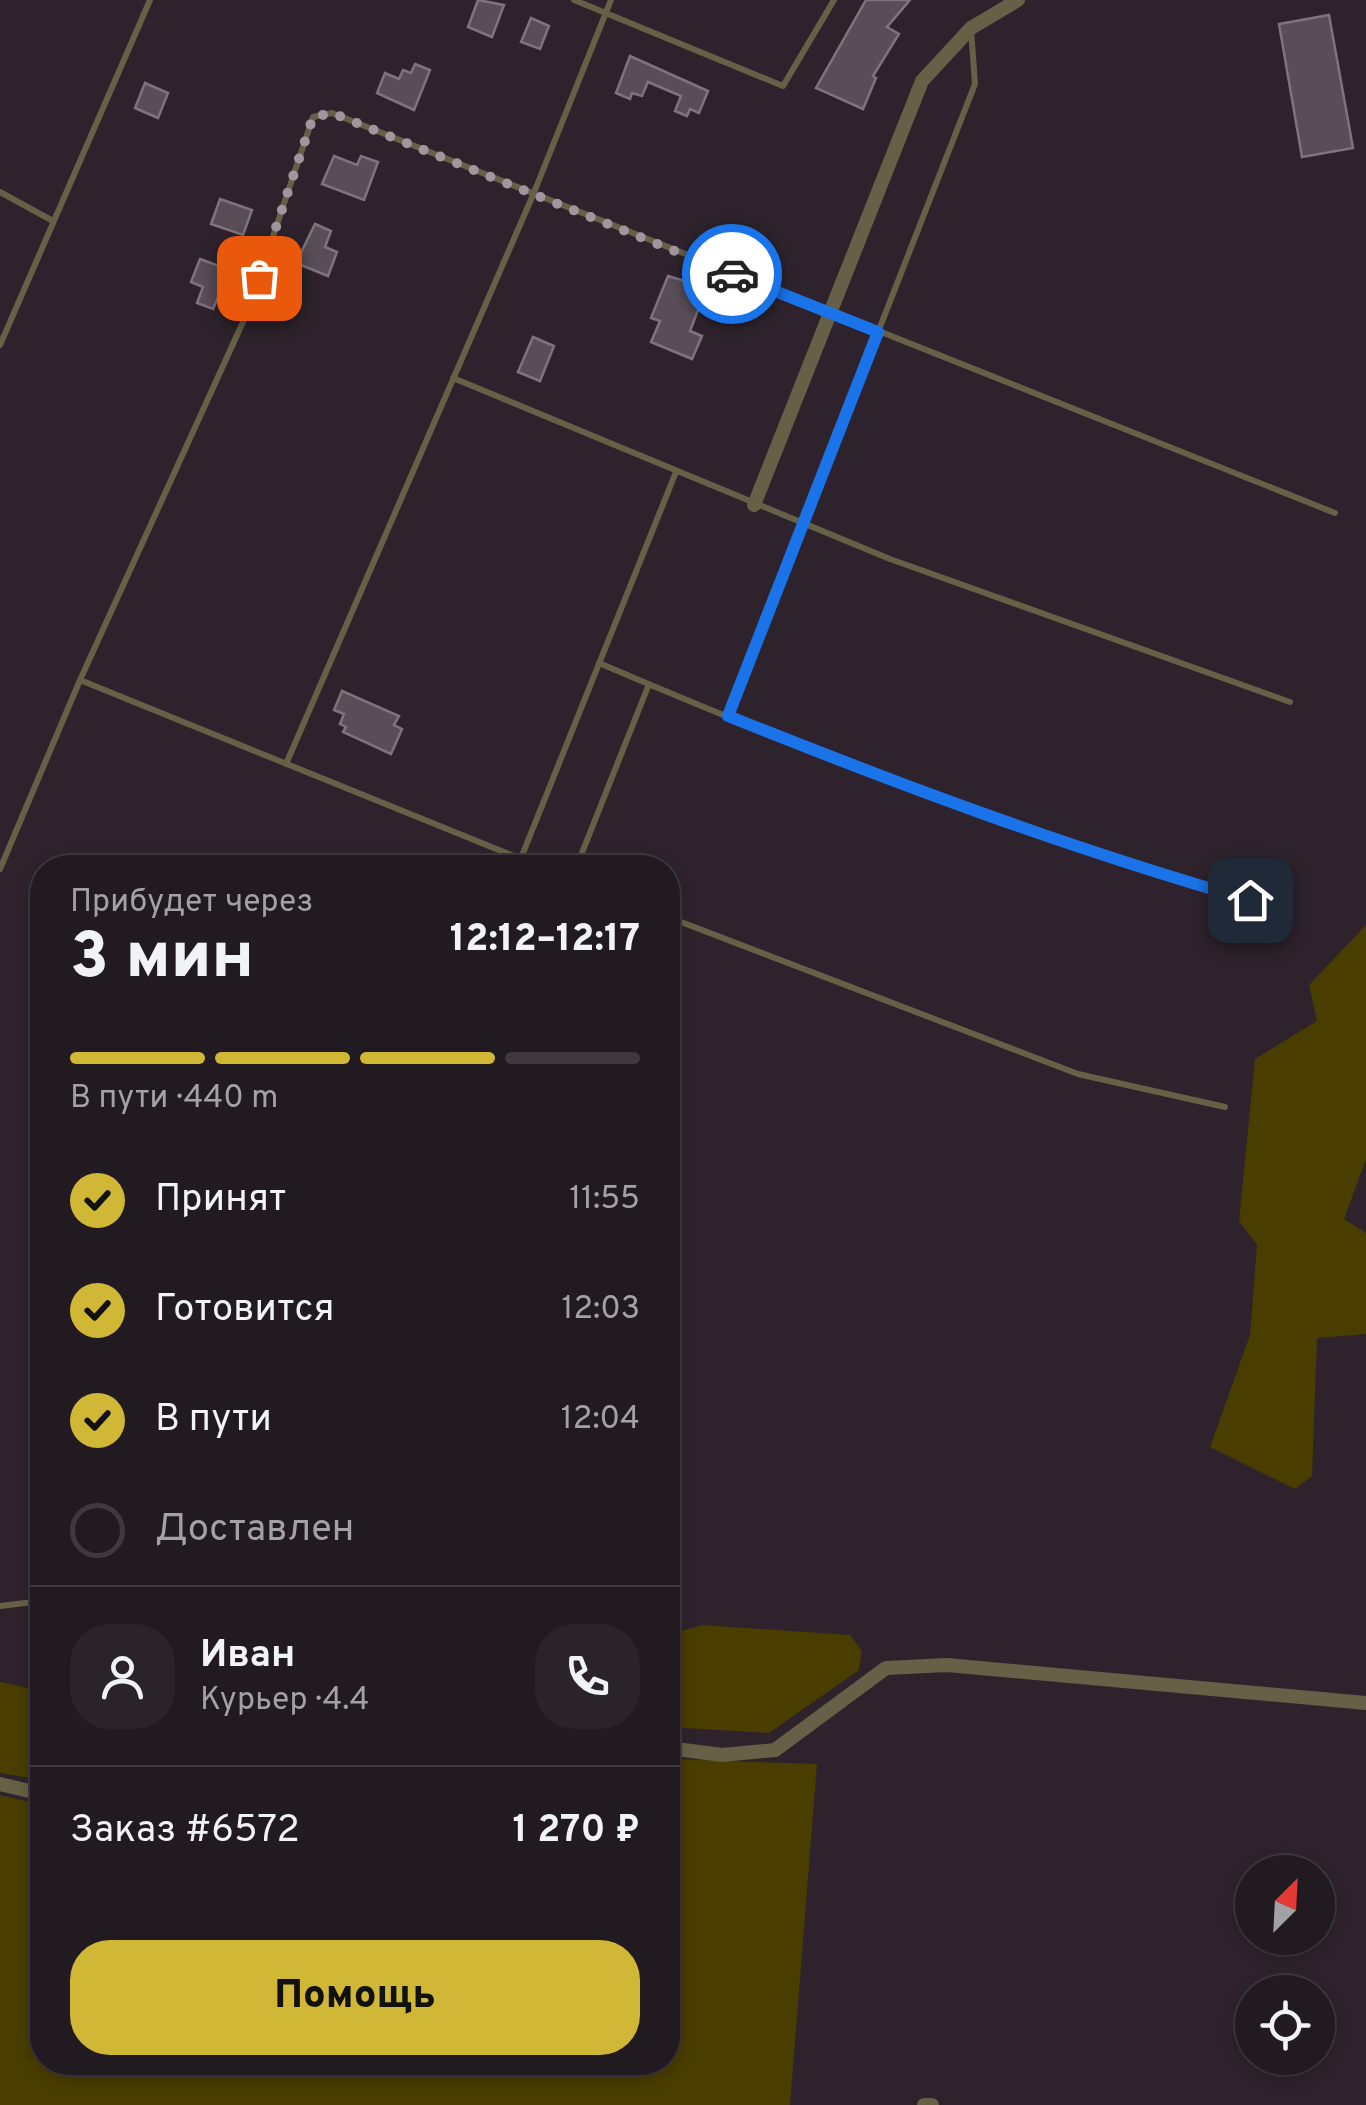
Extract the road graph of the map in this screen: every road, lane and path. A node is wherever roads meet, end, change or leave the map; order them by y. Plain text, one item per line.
1 (150, 0) edge
2 (574, 0) edge
3 (612, 0) edge
4 (834, 0) edge
5 (1018, 0) edge
6 (606, 13) junction
7 (971, 28) junction
8 (0, 192) edge
9 (533, 195) junction
10 (54, 221) junction
11 (829, 313) junction
12 (878, 332) junction
13 (0, 345) edge
14 (453, 378) junction
15 (676, 472) junction
16 (754, 505) junction
17 (1335, 513) dead end
18 (804, 525) junction
19 (599, 663) junction
20 (80, 680) junction
21 (648, 684) junction
22 (1290, 702) dead end
23 (728, 716) junction
24 (286, 764) junction
25 (513, 855) edge
26 (521, 855) edge
27 (581, 855) edge
28 (0, 869) edge
29 (1250, 900) dead end
30 (680, 922) edge
31 (1225, 1107) dead end
32 (30, 1603) edge
33 (0, 1606) edge
34 (1366, 1703) edge
35 (680, 1750) edge
36 (0, 1784) edge
37 (30, 1791) edge

1 - 10 lane
2 - 6 lane
3 - 6 lane
4 - 6 lane
5 - 7 street
6 - 9 lane
7 - 11 street
7 - 12 lane
8 - 10 lane
9 - 11 lane
9 - 14 lane
9 - 20 lane
10 - 13 lane
11 - 12 lane
11 - 16 street
12 - 17 lane
12 - 18 lane
14 - 15 lane
14 - 24 lane
15 - 16 lane
15 - 19 lane
16 - 18 lane
18 - 22 lane
18 - 23 lane
19 - 21 lane
19 - 26 lane
20 - 24 lane
20 - 28 lane
21 - 23 lane
21 - 27 lane
23 - 29 lane
24 - 25 lane
30 - 31 lane
32 - 33 lane
34 - 35 street
36 - 37 street

